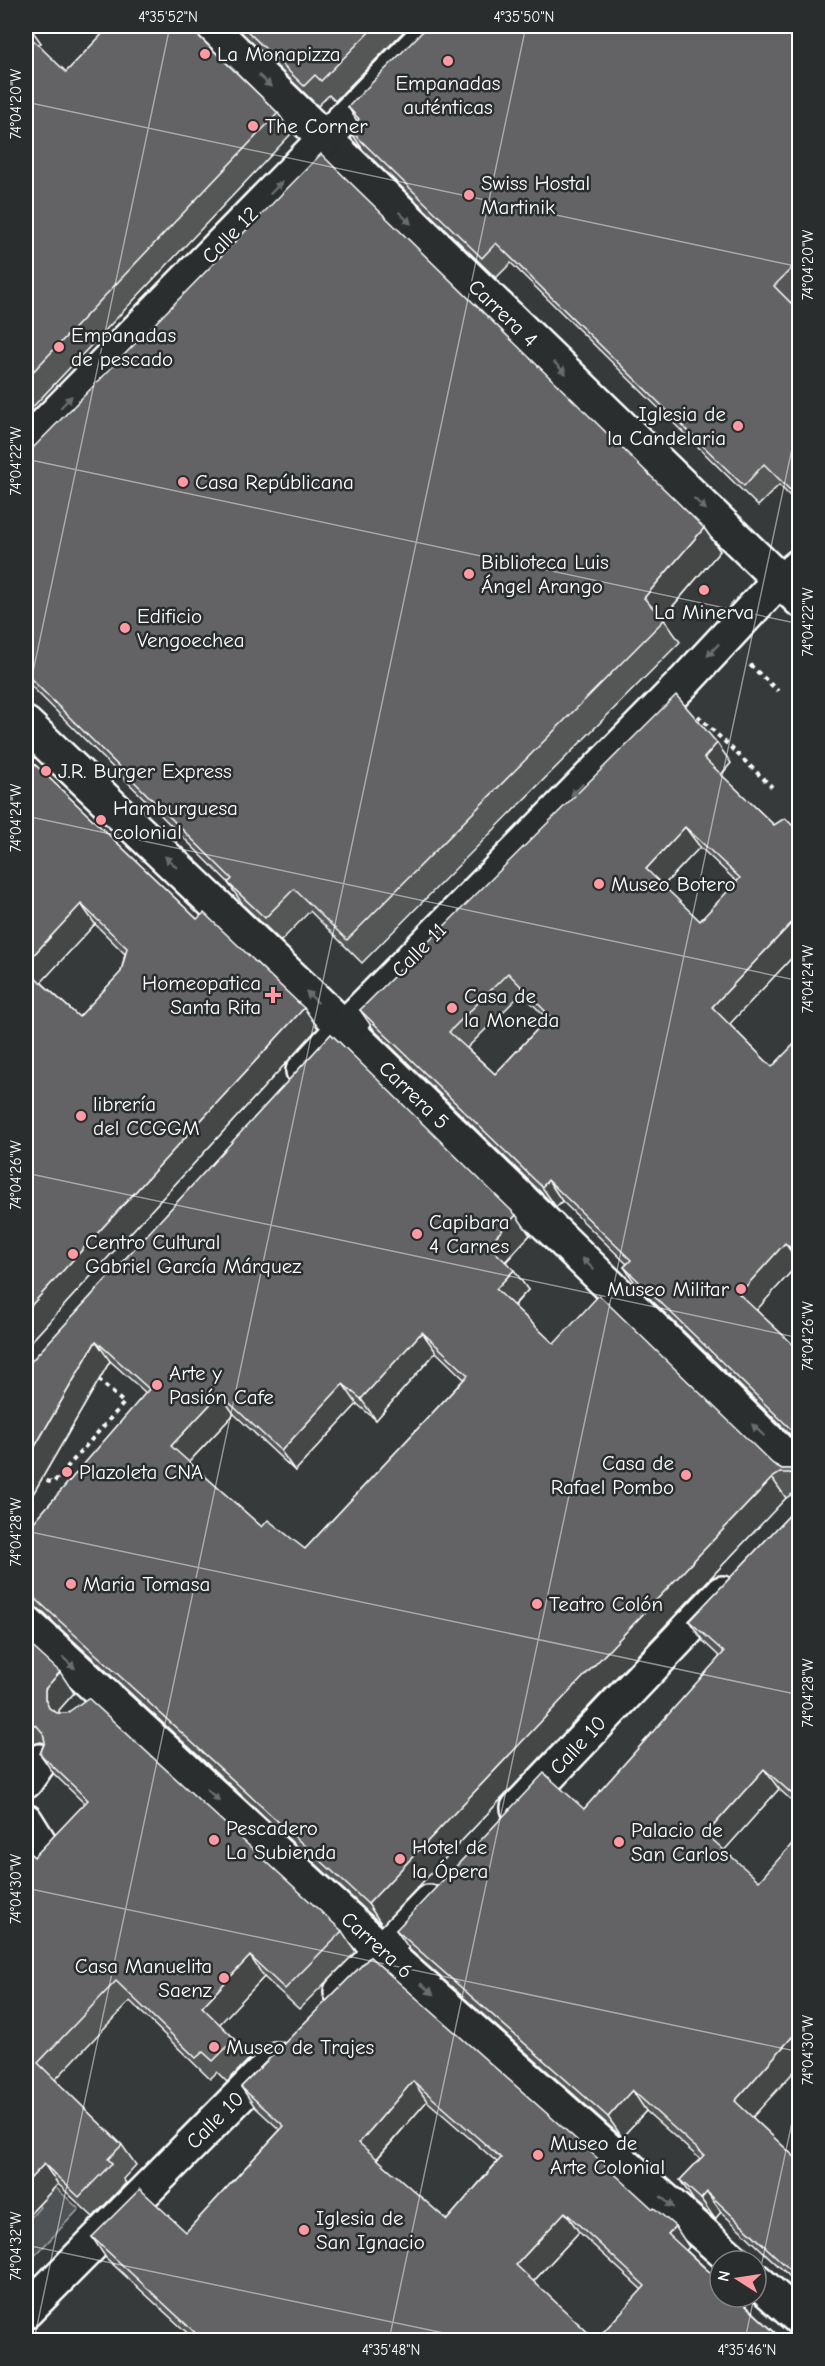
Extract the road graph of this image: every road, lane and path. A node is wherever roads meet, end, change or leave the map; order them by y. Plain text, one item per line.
1 (209, 26) edge
2 (435, 26) edge
3 (324, 139) junction
4 (26, 444) edge
5 (793, 582) edge
6 (750, 665) dead end
7 (778, 692) dead end
8 (693, 711) edge
9 (26, 724) edge
10 (772, 787) dead end
11 (344, 1027) junction
12 (280, 1096) edge
13 (91, 1372) edge
14 (800, 1470) edge
15 (34, 1477) edge
16 (742, 1572) edge
17 (26, 1623) edge
18 (102, 1693) junction
19 (77, 1715) edge
20 (26, 1821) edge
21 (497, 1830) edge
22 (46, 1853) edge
23 (448, 1882) edge
24 (383, 1951) junction
25 (325, 2009) edge
26 (300, 2034) edge
27 (720, 2249) edge
28 (768, 2291) edge
29 (26, 2311) edge
30 (800, 2319) edge

1 -> 3 street, Carrera 4
2 - 3 street, Calle 12
4 -> 3 street, Calle 12
3 -> 5 street, Carrera 4
5 -> 11 street, Calle 11
6 - 7 path
8 - 10 path
11 -> 9 street, Carrera 5
11 - 12 street, Calle 11
14 -> 11 street, Carrera 5
13 - 15 path
16 - 21 street, Calle 10
17 -> 18 street, Carrera 6
18 - 19 street
18 -> 24 street, Carrera 6
20 - 22 street
23 - 24 street
24 - 25 street
24 -> 27 street, Carrera 6
26 - 29 street, Calle 10
28 - 30 street

